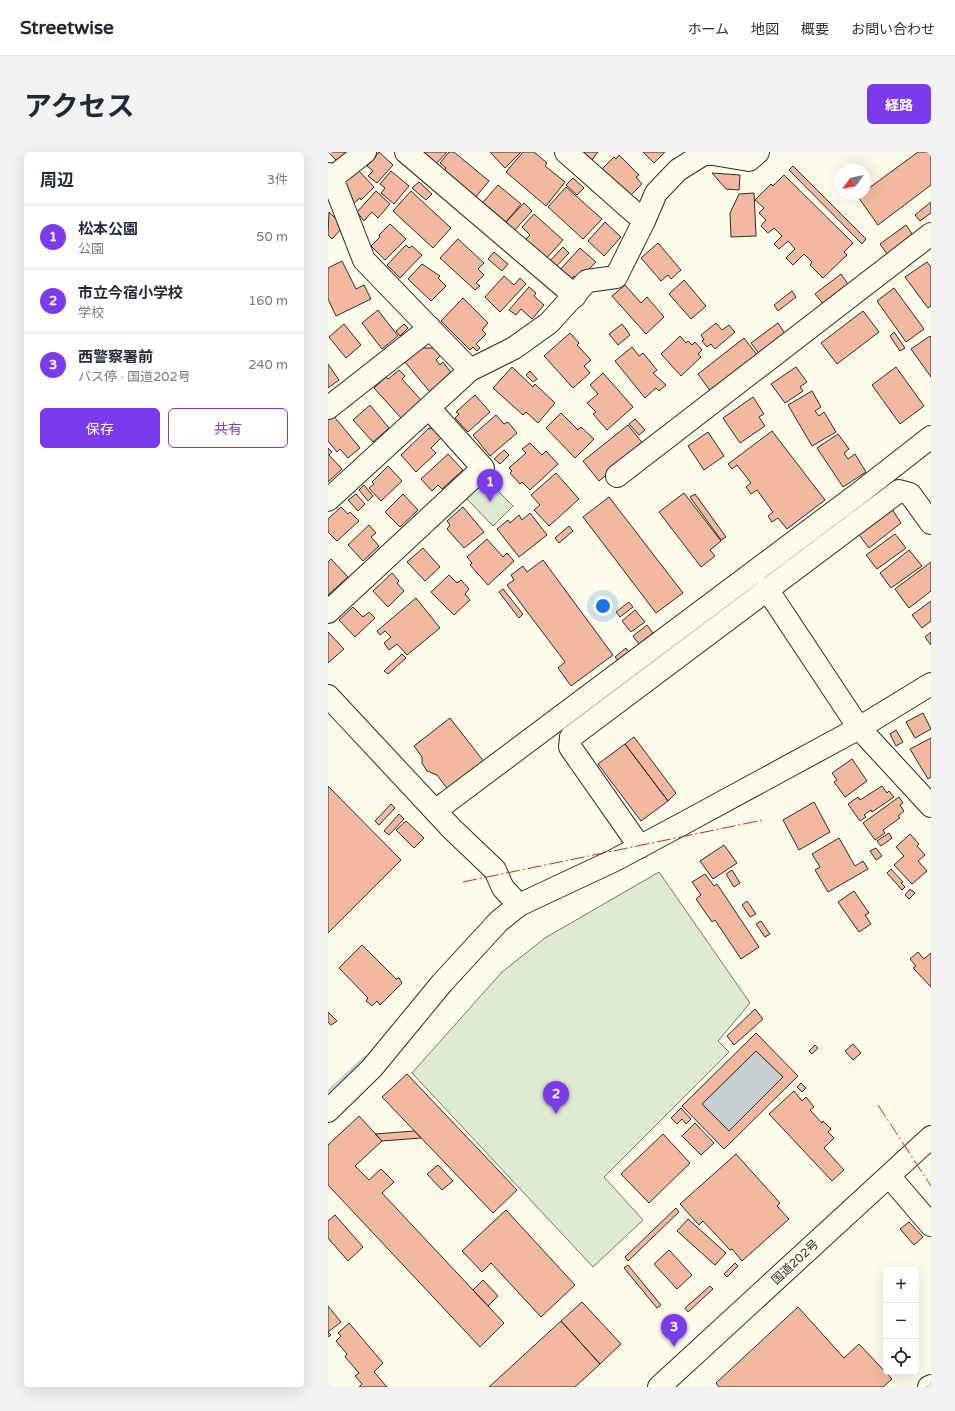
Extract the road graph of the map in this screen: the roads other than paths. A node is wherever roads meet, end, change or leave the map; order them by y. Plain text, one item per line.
1 (365, 152) edge
2 (406, 152) edge
3 (566, 152) edge
4 (707, 152) edge
5 (758, 152) edge
6 (330, 176) edge
7 (644, 221) junction
8 (931, 234) edge
9 (575, 296) junction
10 (430, 328) junction
11 (470, 370) junction
12 (328, 408) edge
13 (429, 408) junction
14 (931, 437) edge
15 (617, 476) dead end
16 (328, 500) edge
17 (931, 524) edge
18 (768, 589) junction
19 (328, 612) edge
20 (931, 684) edge
21 (328, 696) edge
22 (859, 728) junction
23 (931, 806) edge
24 (435, 811) junction
25 (640, 847) junction
26 (519, 905) junction
27 (328, 1111) edge
28 (931, 1137) edge
29 (889, 1176) junction
30 (931, 1225) edge
31 (659, 1387) edge

1 - 6 main road
2 - 9 main road
3 - 7 main road
4 - 5 main road
4 - 7 main road
6 - 10 main road
7 - 9 main road
8 - 15 main road
9 - 11 main road
10 - 11 main road
10 - 12 main road
11 - 13 main road
13 - 16 main road
13 - 19 main road
14 - 24 main road
17 - 18 main road
18 - 22 main road
18 - 25 main road
20 - 22 main road
21 - 24 main road
22 - 23 main road
22 - 25 main road
24 - 26 main road
25 - 26 main road
26 - 27 main road
28 - 29 main road, 国道202号
29 - 30 main road
29 - 31 main road, 国道202号

